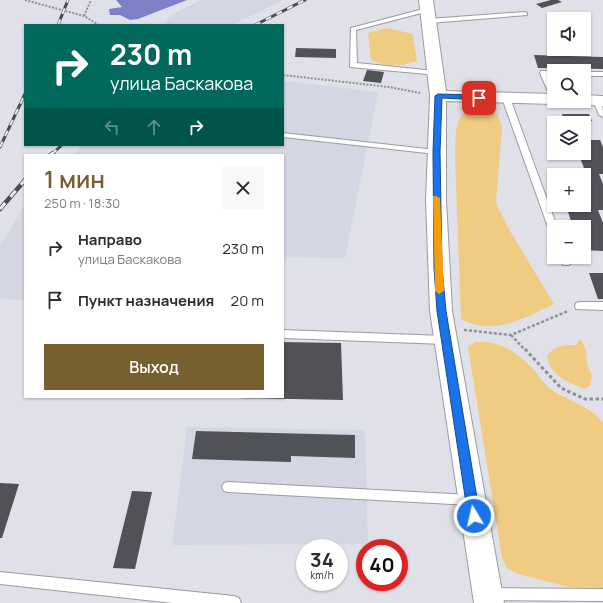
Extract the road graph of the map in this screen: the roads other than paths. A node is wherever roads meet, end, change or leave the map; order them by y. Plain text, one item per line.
1 (427, 10) edge
2 (525, 14) dead end
3 (435, 73) junction
4 (547, 73) edge
5 (591, 74) edge
6 (603, 74) edge
7 (547, 80) edge
8 (438, 96) junction
9 (506, 98) junction
10 (547, 98) edge
11 (284, 135) edge
12 (436, 152) junction
13 (550, 220) edge
14 (580, 306) road end
15 (603, 306) edge
16 (284, 334) edge
17 (444, 334) junction
18 (228, 486) dead end
19 (472, 500) junction
20 (0, 578) edge
21 (603, 595) edge
22 (488, 599) edge
23 (234, 603) edge

1 - 2 lane
1 - 3 street
1 - 3 lane
3 - 8 street
4 - 7 lane
5 - 6 lane
8 - 9 street
8 - 12 street
9 - 10 street
9 - 13 lane
11 - 12 lane
12 - 17 street
14 - 15 lane
16 - 17 lane
17 - 19 street
18 - 19 lane
19 - 22 street
20 - 23 lane
21 - 22 lane

